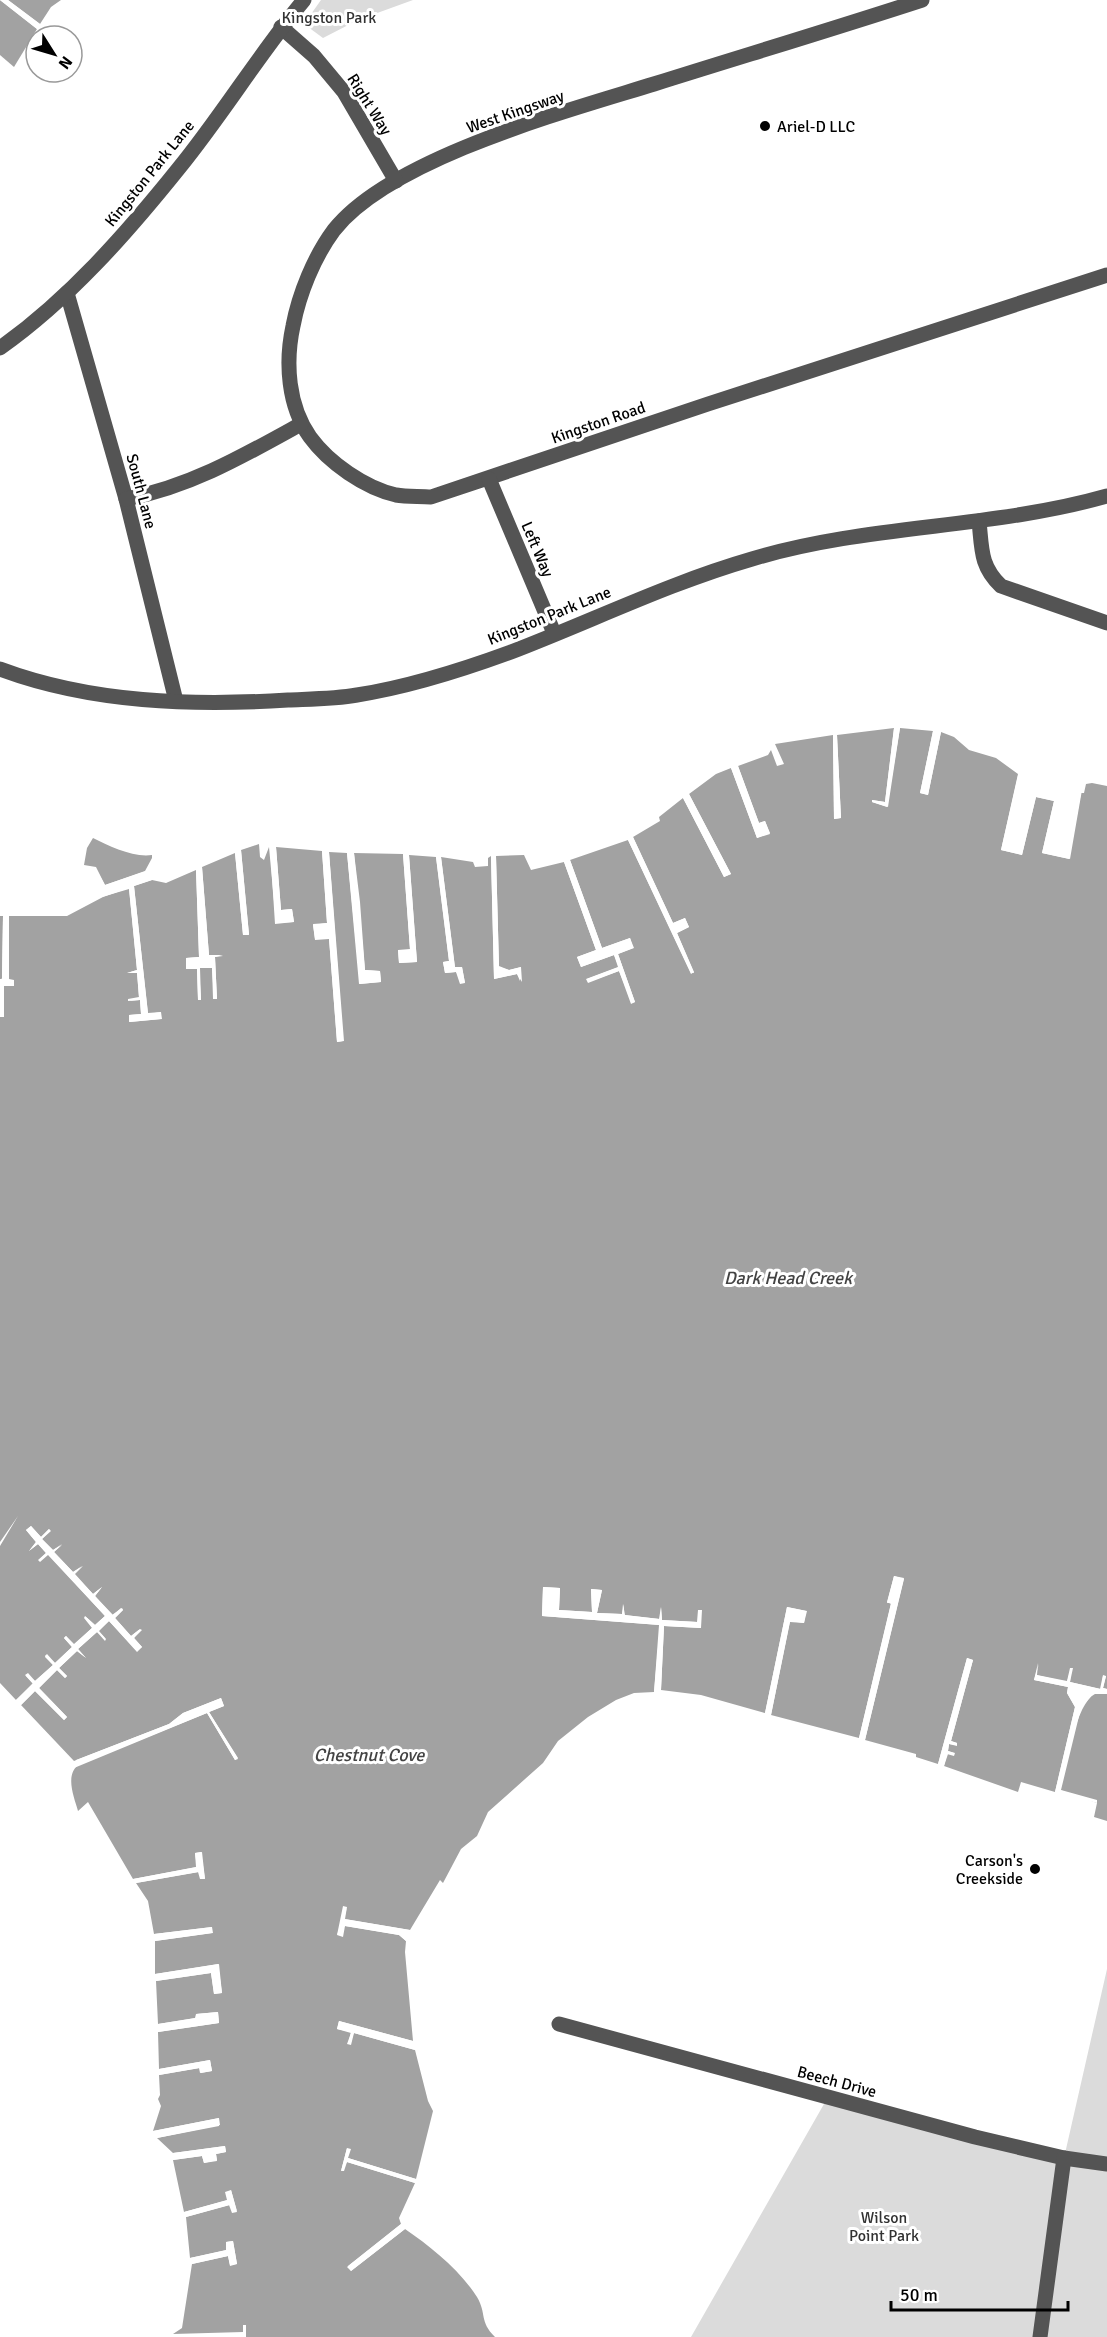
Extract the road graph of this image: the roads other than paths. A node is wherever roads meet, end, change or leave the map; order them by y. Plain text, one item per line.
1 (304, 0) edge
2 (922, 0) edge
3 (281, 27) junction
4 (396, 181) junction
5 (1107, 275) edge
6 (67, 293) junction
7 (0, 348) edge
8 (302, 424) junction
9 (489, 479) junction
10 (1107, 496) edge
11 (126, 499) junction
12 (980, 521) junction
13 (1107, 623) edge
14 (554, 633) junction
15 (0, 669) edge
16 (176, 700) junction
17 (559, 2024) dead end
18 (1064, 2158) junction
19 (1107, 2164) edge
20 (1040, 2337) edge

1 - 3 street, Kingston Park Lane
2 - 4 street, West Kingsway
3 - 4 street, Right Way
3 - 6 street, Kingston Park Lane
4 - 8 street, West Kingsway
5 - 9 street, Kingston Road
6 - 7 street, Kingston Park Lane
6 - 11 street, South Lane
8 - 9 street, Kingston Road
8 - 11 street
9 - 14 street, Left Way
10 - 12 street, Kingston Park Lane
11 - 16 street, South Lane
12 - 13 street
12 - 14 street, Kingston Park Lane
14 - 16 street, Kingston Park Lane
15 - 16 street, Kingston Park Lane
17 - 18 street, Beech Drive
18 - 19 street, Beech Drive
18 - 20 street

